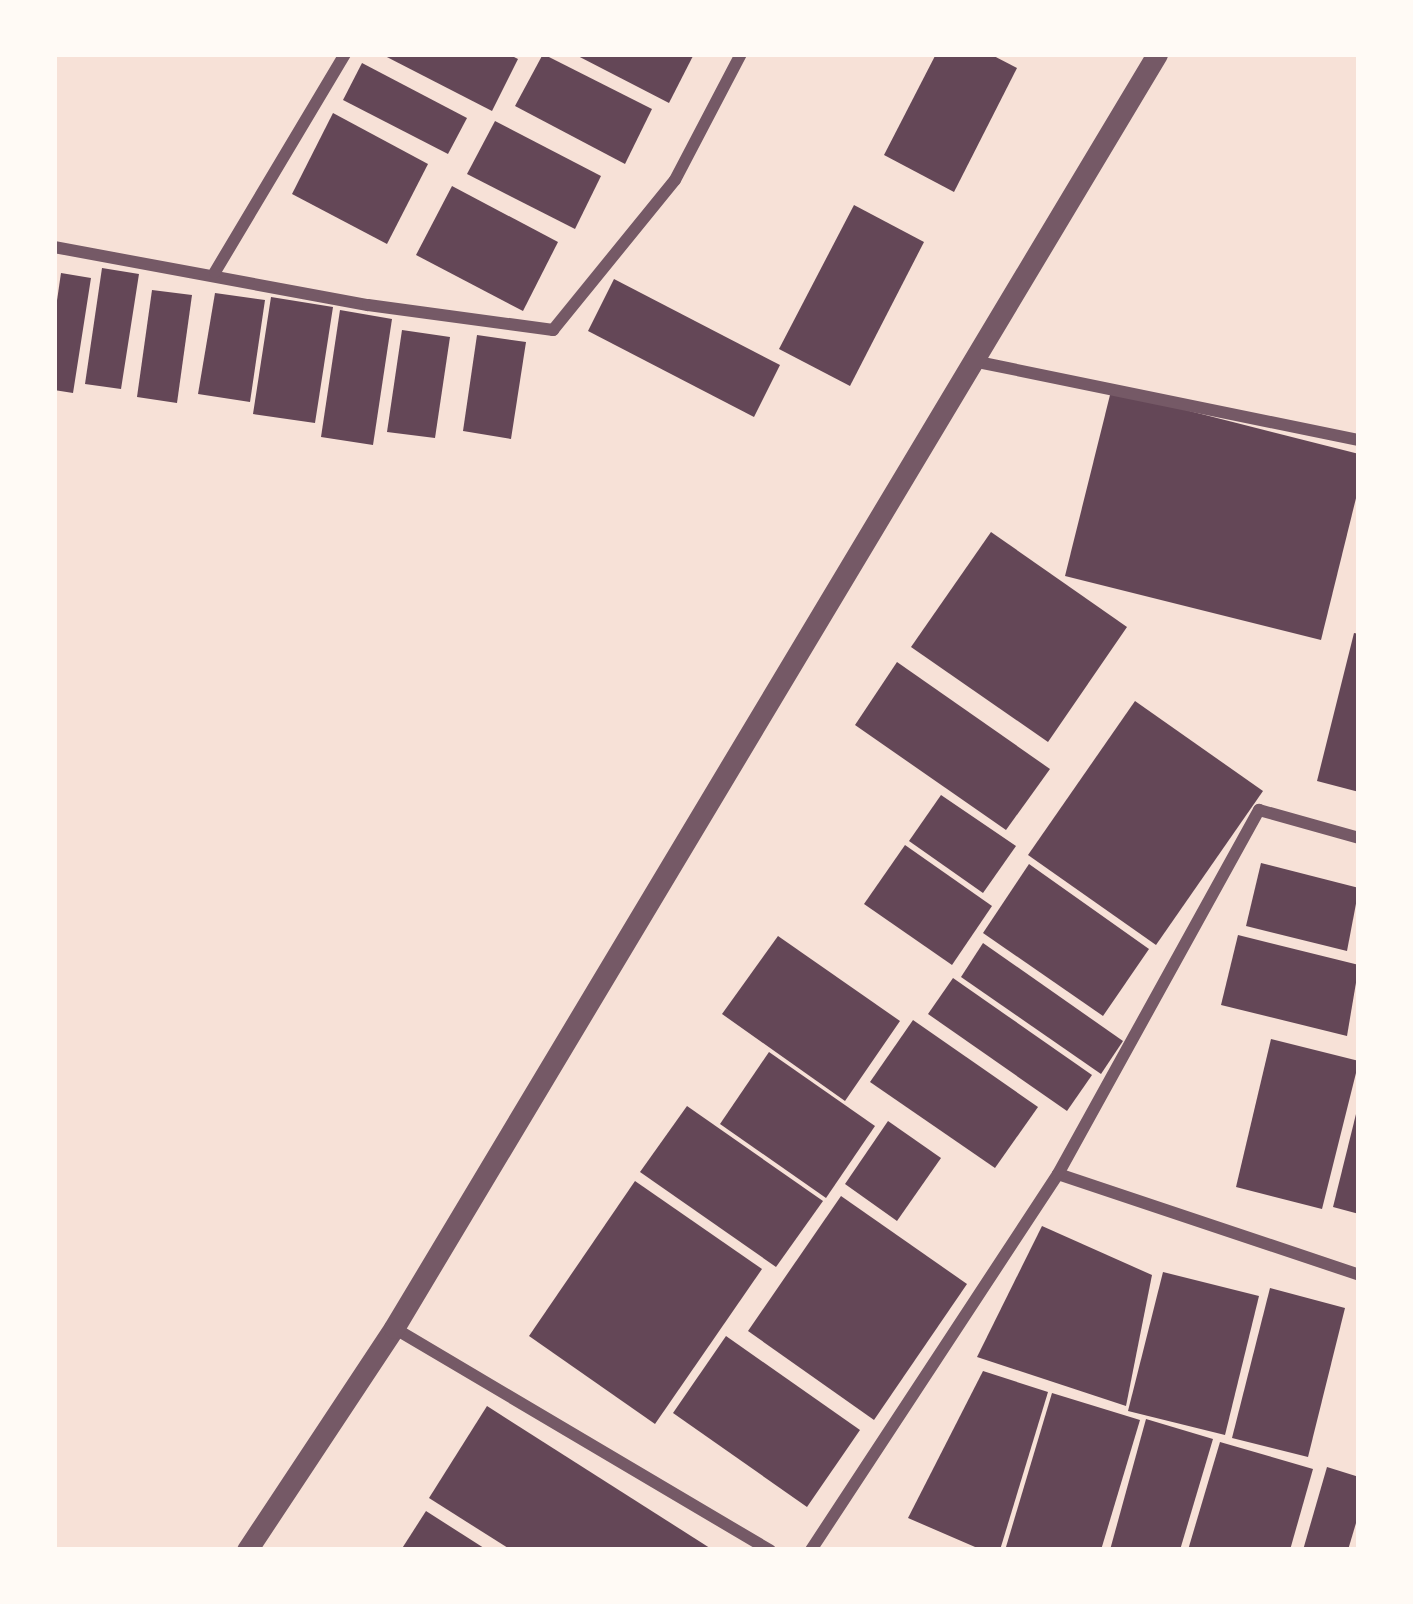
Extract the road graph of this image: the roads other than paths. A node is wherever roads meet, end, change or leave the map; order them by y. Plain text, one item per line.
1 (345, 54) edge
2 (741, 54) edge
3 (1157, 54) edge
4 (54, 247) edge
5 (215, 272) junction
6 (973, 361) junction
7 (1359, 440) edge
8 (1359, 838) edge
9 (1058, 1174) junction
10 (1359, 1275) edge
11 (394, 1328) junction
12 (247, 1550) edge
13 (770, 1550) edge
14 (811, 1550) edge

1 - 5 street
2 - 5 street
3 - 6 street
4 - 5 street
6 - 7 street
6 - 11 street
8 - 9 street
9 - 10 street
9 - 14 street
11 - 12 street
11 - 13 street

